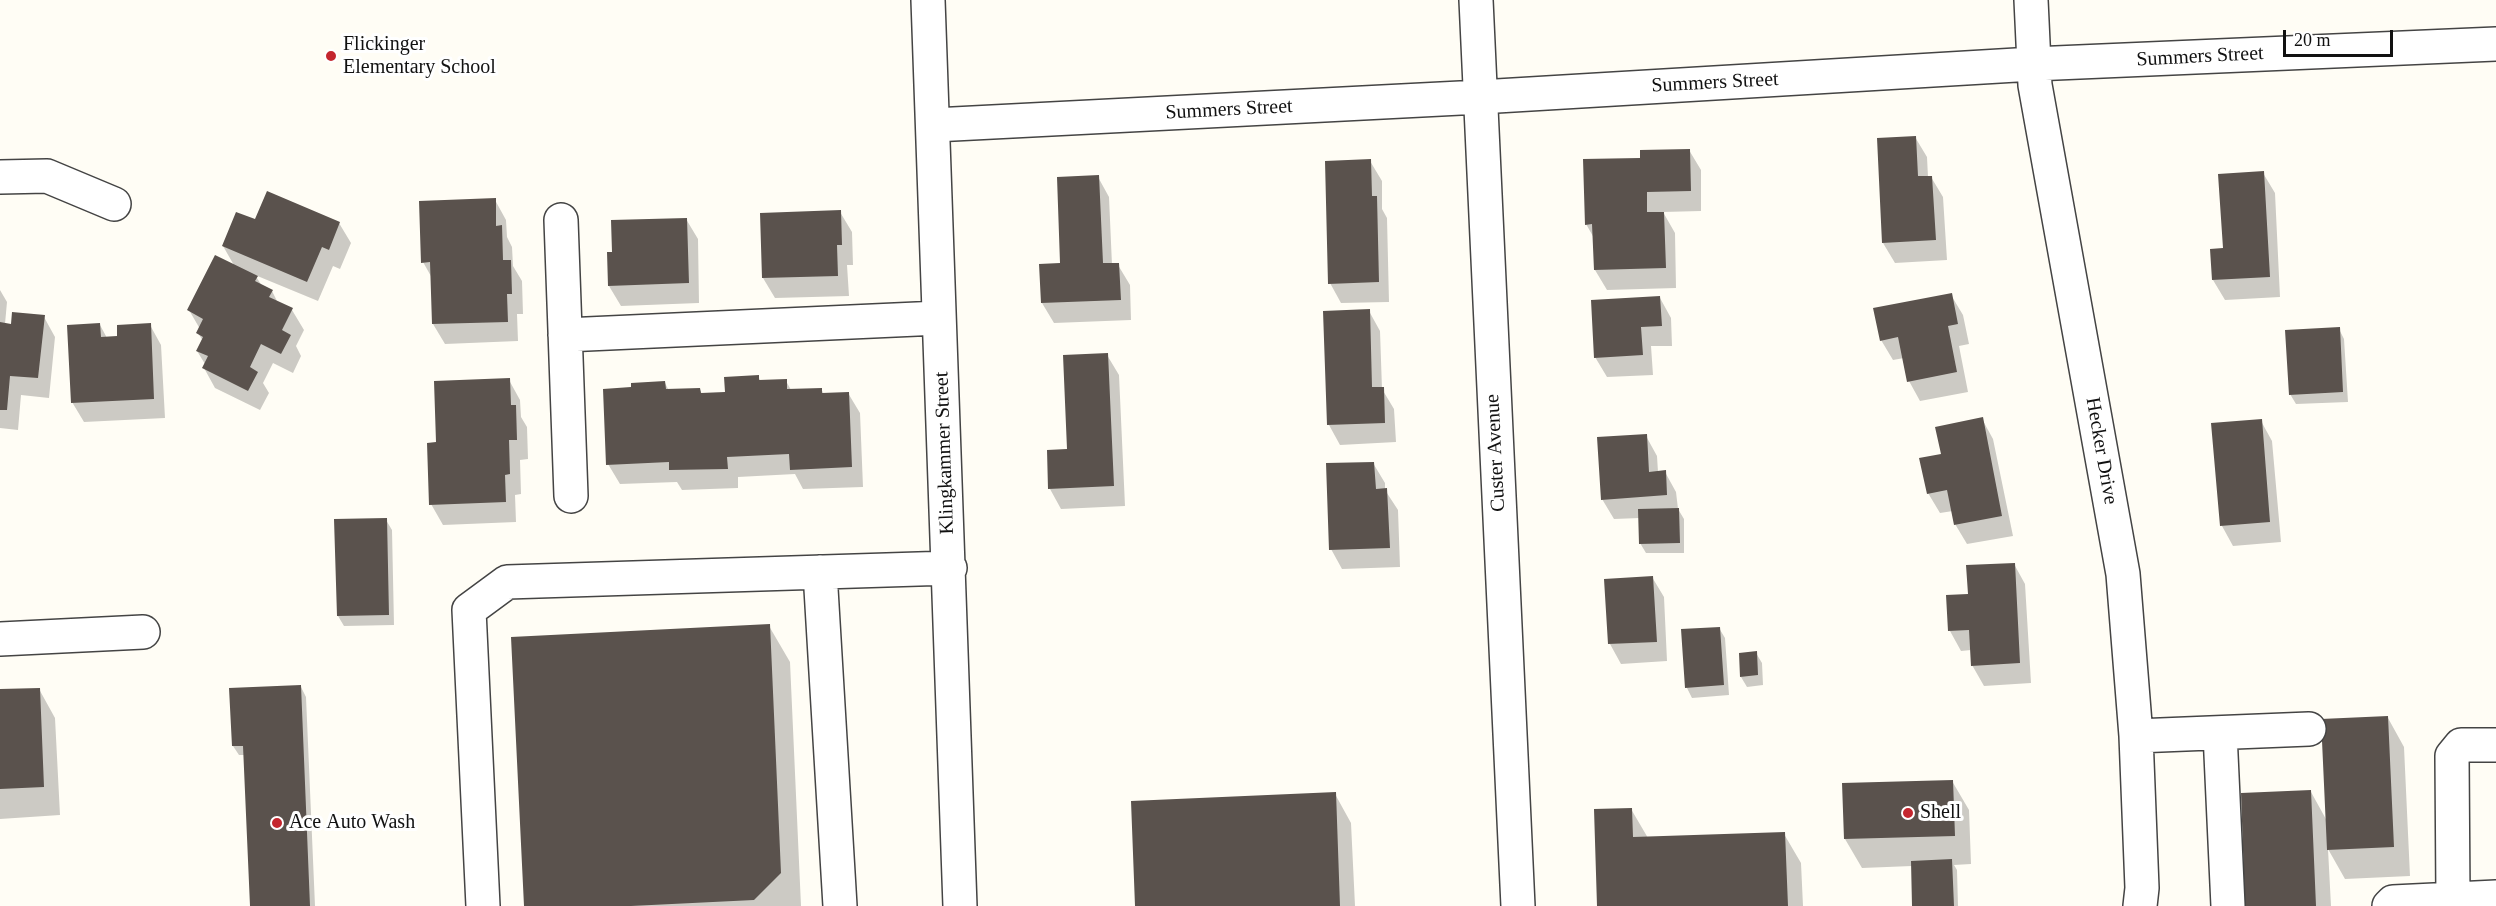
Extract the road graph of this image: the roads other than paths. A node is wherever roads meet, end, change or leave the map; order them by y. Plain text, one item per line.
1 (928, 0) edge
2 (1476, 0) edge
3 (2031, 0) edge
4 (2496, 44) edge
5 (2033, 64) junction
6 (1480, 97) junction
7 (934, 125) junction
8 (0, 177) edge
9 (114, 204) dead end
10 (561, 220) dead end
11 (939, 318) junction
12 (565, 335) junction
13 (571, 496) dead end
14 (950, 568) junction
15 (820, 572) junction
16 (143, 632) dead end
17 (0, 639) edge
18 (2309, 729) dead end
19 (2220, 732) junction
20 (2136, 736) junction
21 (2496, 745) edge
22 (2496, 897) edge
23 (2452, 899) junction
24 (483, 906) edge
25 (840, 906) edge
26 (960, 906) edge
27 (1518, 906) edge
28 (2140, 906) edge
29 (2228, 906) edge
30 (2389, 906) edge

1 - 7 street, Klingkammer Street
2 - 6 street, Custer Avenue
3 - 5 street, Hecker Drive
4 - 5 street, Summers Street
5 - 6 street, Summers Street
5 - 20 street, Hecker Drive
6 - 7 street, Summers Street
6 - 27 street, Custer Avenue
7 - 11 street, Klingkammer Street
8 - 9 street
10 - 12 street
11 - 12 street
11 - 14 street, Klingkammer Street
12 - 13 street
14 - 15 street
14 - 26 street, Klingkammer Street
15 - 24 street
15 - 25 street
16 - 17 street
18 - 19 street
19 - 20 street
19 - 29 street
20 - 28 street, Hecker Drive
21 - 23 street
22 - 23 street
23 - 30 street

